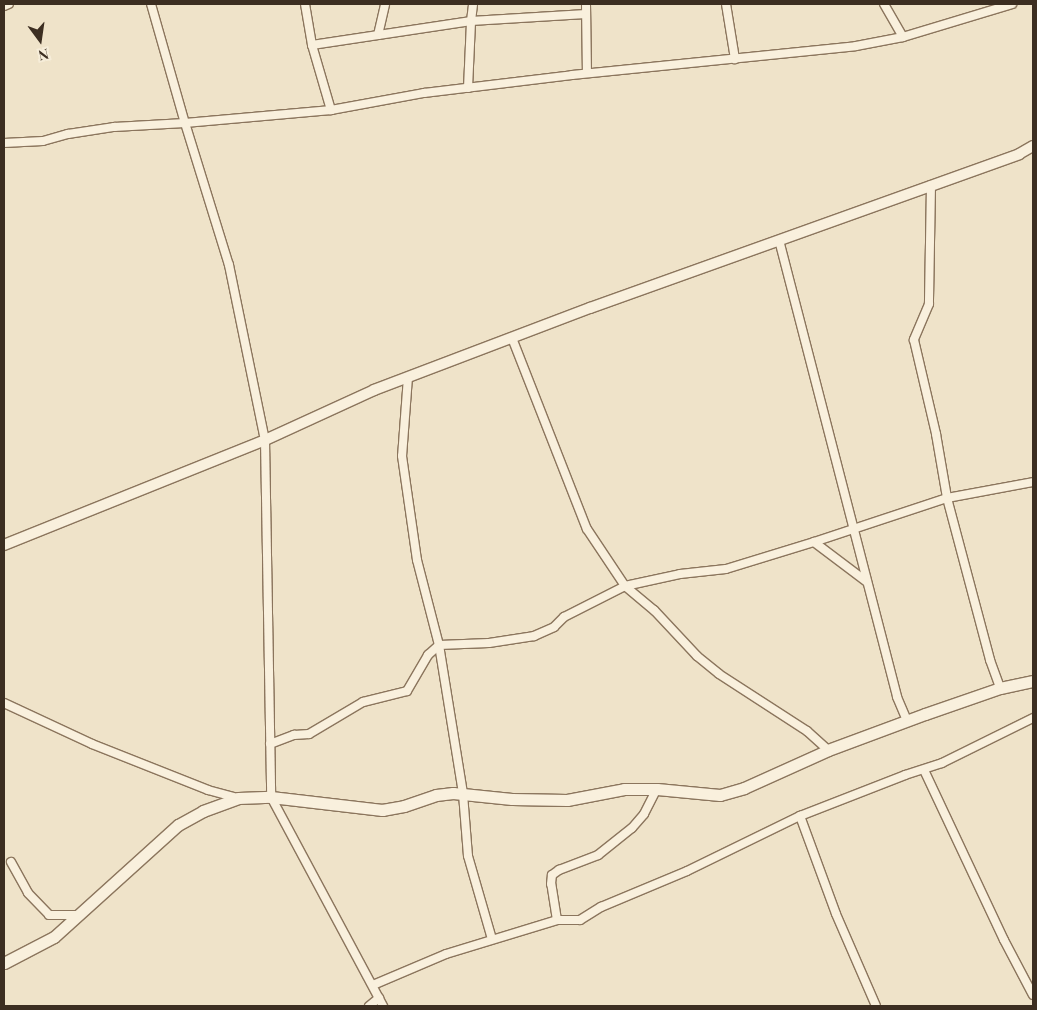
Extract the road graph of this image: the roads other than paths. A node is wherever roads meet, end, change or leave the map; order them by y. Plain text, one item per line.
1 (9, 4) edge
2 (151, 4) edge
3 (305, 4) edge
4 (385, 4) edge
5 (473, 4) edge
6 (586, 4) edge
7 (726, 4) edge
8 (884, 4) edge
9 (1012, 4) edge
10 (4, 6) edge
11 (988, 7) edge
12 (586, 14) junction
13 (471, 21) junction
14 (378, 35) junction
15 (903, 37) junction
16 (312, 45) junction
17 (735, 58) junction
18 (587, 73) junction
19 (468, 88) junction
20 (331, 110) junction
21 (185, 123) junction
22 (4, 143) edge
23 (1033, 146) edge
24 (931, 185) junction
25 (779, 240) junction
26 (512, 338) junction
27 (408, 377) junction
28 (265, 440) junction
29 (1033, 482) edge
30 (947, 498) junction
31 (854, 528) junction
32 (814, 542) junction
33 (4, 545) edge
34 (867, 582) junction
35 (625, 586) junction
36 (439, 645) junction
37 (1033, 682) edge
38 (1000, 688) junction
39 (4, 703) edge
40 (1033, 718) edge
41 (907, 721) junction
42 (270, 744) junction
43 (828, 750) junction
44 (924, 770) junction
45 (657, 789) junction
46 (463, 794) junction
47 (271, 797) junction
48 (238, 798) junction
49 (800, 816) junction
50 (11, 862) dead end
51 (79, 915) junction
52 (557, 920) junction
53 (492, 940) junction
54 (4, 963) edge
55 (373, 985) junction
56 (1033, 995) edge
57 (379, 998) junction
58 (369, 1006) edge
59 (384, 1006) edge
60 (876, 1006) edge

1 - 10 street
2 - 21 street
3 - 16 street
4 - 14 street
5 - 13 street
6 - 12 street
7 - 17 street
8 - 15 street
9 - 11 street
11 - 15 street
12 - 13 street
12 - 18 street
13 - 14 street
13 - 19 street
14 - 16 street
15 - 17 street
16 - 20 street
17 - 18 street
18 - 19 street
19 - 20 street
20 - 21 street
21 - 22 street
21 - 28 street
23 - 24 street
24 - 25 street
24 - 30 street
25 - 26 street
25 - 31 street
26 - 27 street
26 - 35 street
27 - 28 street
27 - 36 street
28 - 33 street
28 - 42 street
29 - 30 street
30 - 31 street
30 - 38 street
31 - 32 street
31 - 34 street
32 - 34 street
32 - 35 street
34 - 41 street
35 - 36 street
35 - 43 street
36 - 42 street
36 - 46 street
37 - 38 main road
38 - 41 main road
39 - 48 street
40 - 44 street
41 - 43 main road
42 - 47 street
43 - 45 main road
44 - 49 street
44 - 56 street
45 - 46 main road
45 - 52 street
46 - 47 main road
46 - 53 street
47 - 48 main road
47 - 55 street
48 - 51 main road
49 - 52 street
49 - 60 street
50 - 51 street
51 - 54 main road
52 - 53 street
53 - 55 street
55 - 57 street
57 - 58 street
57 - 59 street

